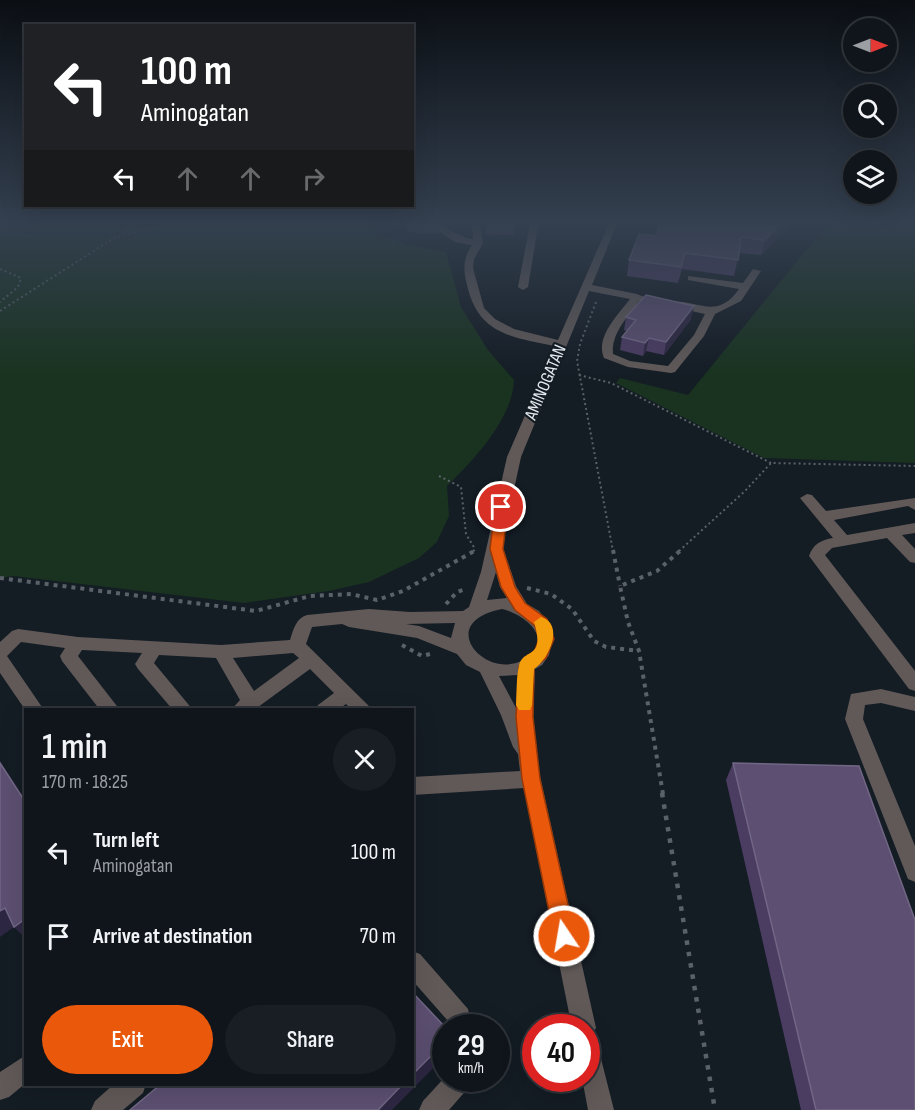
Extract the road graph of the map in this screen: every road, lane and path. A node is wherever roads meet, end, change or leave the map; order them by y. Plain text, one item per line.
1 (13, 273) edge
2 (56, 273) edge
3 (468, 273) edge
4 (525, 273) edge
5 (592, 273) edge
6 (755, 273) edge
7 (691, 278) dead end
8 (523, 287) dead end
9 (586, 287) junction
10 (746, 287) junction
11 (602, 290) junction
12 (637, 297) junction
13 (0, 302) edge
14 (0, 311) edge
15 (711, 312) junction
16 (561, 344) junction
17 (579, 375) junction
18 (771, 464) junction
19 (915, 466) edge
20 (439, 476) dead end
21 (807, 498) dead end
22 (915, 506) edge
23 (822, 517) junction
24 (915, 528) edge
25 (891, 533) junction
26 (844, 541) junction
27 (475, 549) junction
28 (497, 549) junction
29 (915, 558) edge
30 (0, 578) edge
31 (620, 586) junction
32 (520, 606) junction
33 (471, 613) junction
34 (340, 619) junction
35 (78, 643) junction
36 (297, 646) junction
37 (154, 649) junction
38 (462, 649) junction
39 (0, 652) edge
40 (221, 652) junction
41 (0, 659) edge
42 (311, 659) junction
43 (526, 666) junction
44 (486, 667) junction
45 (915, 684) edge
46 (347, 693) junction
47 (915, 704) edge
48 (246, 706) edge
49 (34, 708) edge
50 (109, 708) edge
51 (182, 708) edge
52 (327, 708) edge
53 (362, 708) edge
54 (530, 773) junction
55 (414, 786) edge
56 (915, 872) edge
57 (414, 964) edge
58 (457, 1014) edge
59 (581, 1014) edge
60 (24, 1068) edge
61 (132, 1086) edge
62 (0, 1088) edge
63 (448, 1092) edge
64 (597, 1092) edge
65 (104, 1110) edge
66 (432, 1110) edge
67 (601, 1110) edge
68 (715, 1110) edge

1 - 13 path
2 - 14 path
3 - 16 street
4 - 8 street
5 - 9 street, AMINOGATAN
6 - 10 street
7 - 10 street
9 - 11 street
9 - 16 street, AMINOGATAN
10 - 15 street
11 - 12 street
11 - 17 path
12 - 15 street
12 - 15 street
16 - 28 street, AMINOGATAN
17 - 18 path
17 - 31 path
18 - 19 path
18 - 31 path
20 - 27 path
21 - 23 street
22 - 23 street
23 - 26 street
24 - 25 street
25 - 26 street
25 - 29 street
26 - 45 street
27 - 28 path
27 - 30 path
28 - 32 street, AMINOGATAN
28 - 33 street, AMINOGATAN
31 - 68 path
32 - 33 street
32 - 43 street, AMINOGATAN
33 - 34 street
33 - 38 street, AMINOGATAN
34 - 36 street
34 - 38 street
35 - 37 street
35 - 39 street
35 - 50 street
36 - 40 street
36 - 42 street
37 - 40 street
37 - 51 street
38 - 44 street
40 - 48 street
41 - 49 street
42 - 46 street
42 - 48 street
43 - 44 street
43 - 54 street
44 - 54 street
46 - 52 street
46 - 53 street
47 - 56 street
54 - 55 street
54 - 59 street
57 - 58 street
60 - 62 street
61 - 65 street
63 - 66 street
64 - 67 street

